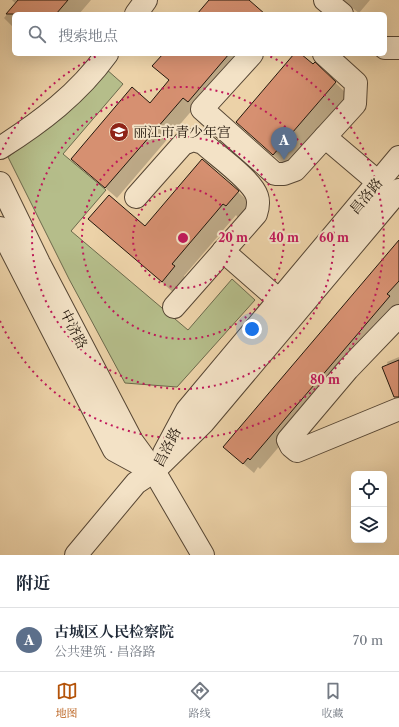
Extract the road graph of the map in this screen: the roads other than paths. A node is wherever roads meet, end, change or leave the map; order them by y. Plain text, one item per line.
1 (146, 0) edge
2 (325, 0) edge
3 (137, 12) edge
4 (340, 12) edge
5 (387, 48) edge
6 (399, 48) edge
7 (105, 56) edge
8 (250, 56) edge
9 (326, 56) edge
10 (325, 137) junction
11 (0, 148) edge
12 (399, 157) edge
13 (378, 182) junction
14 (0, 183) edge
15 (399, 190) edge
16 (136, 197) dead end
17 (0, 228) edge
18 (223, 251) junction
19 (279, 300) junction
20 (174, 307) dead end
21 (399, 316) edge
22 (399, 409) edge
23 (154, 471) junction
24 (76, 555) edge
25 (203, 555) edge

1 - 3 street
2 - 4 street
5 - 6 street
7 - 11 street
8 - 10 street
9 - 10 street
10 - 13 street
12 - 13 street, 昌洛路
13 - 19 street, 昌洛路
14 - 23 street, 中济路
15 - 23 street, 昌洛路
16 - 18 street
17 - 23 street, 中济路
18 - 19 street
18 - 20 street
19 - 23 street, 昌洛路
21 - 22 street
23 - 24 street
23 - 25 street, 中济路

